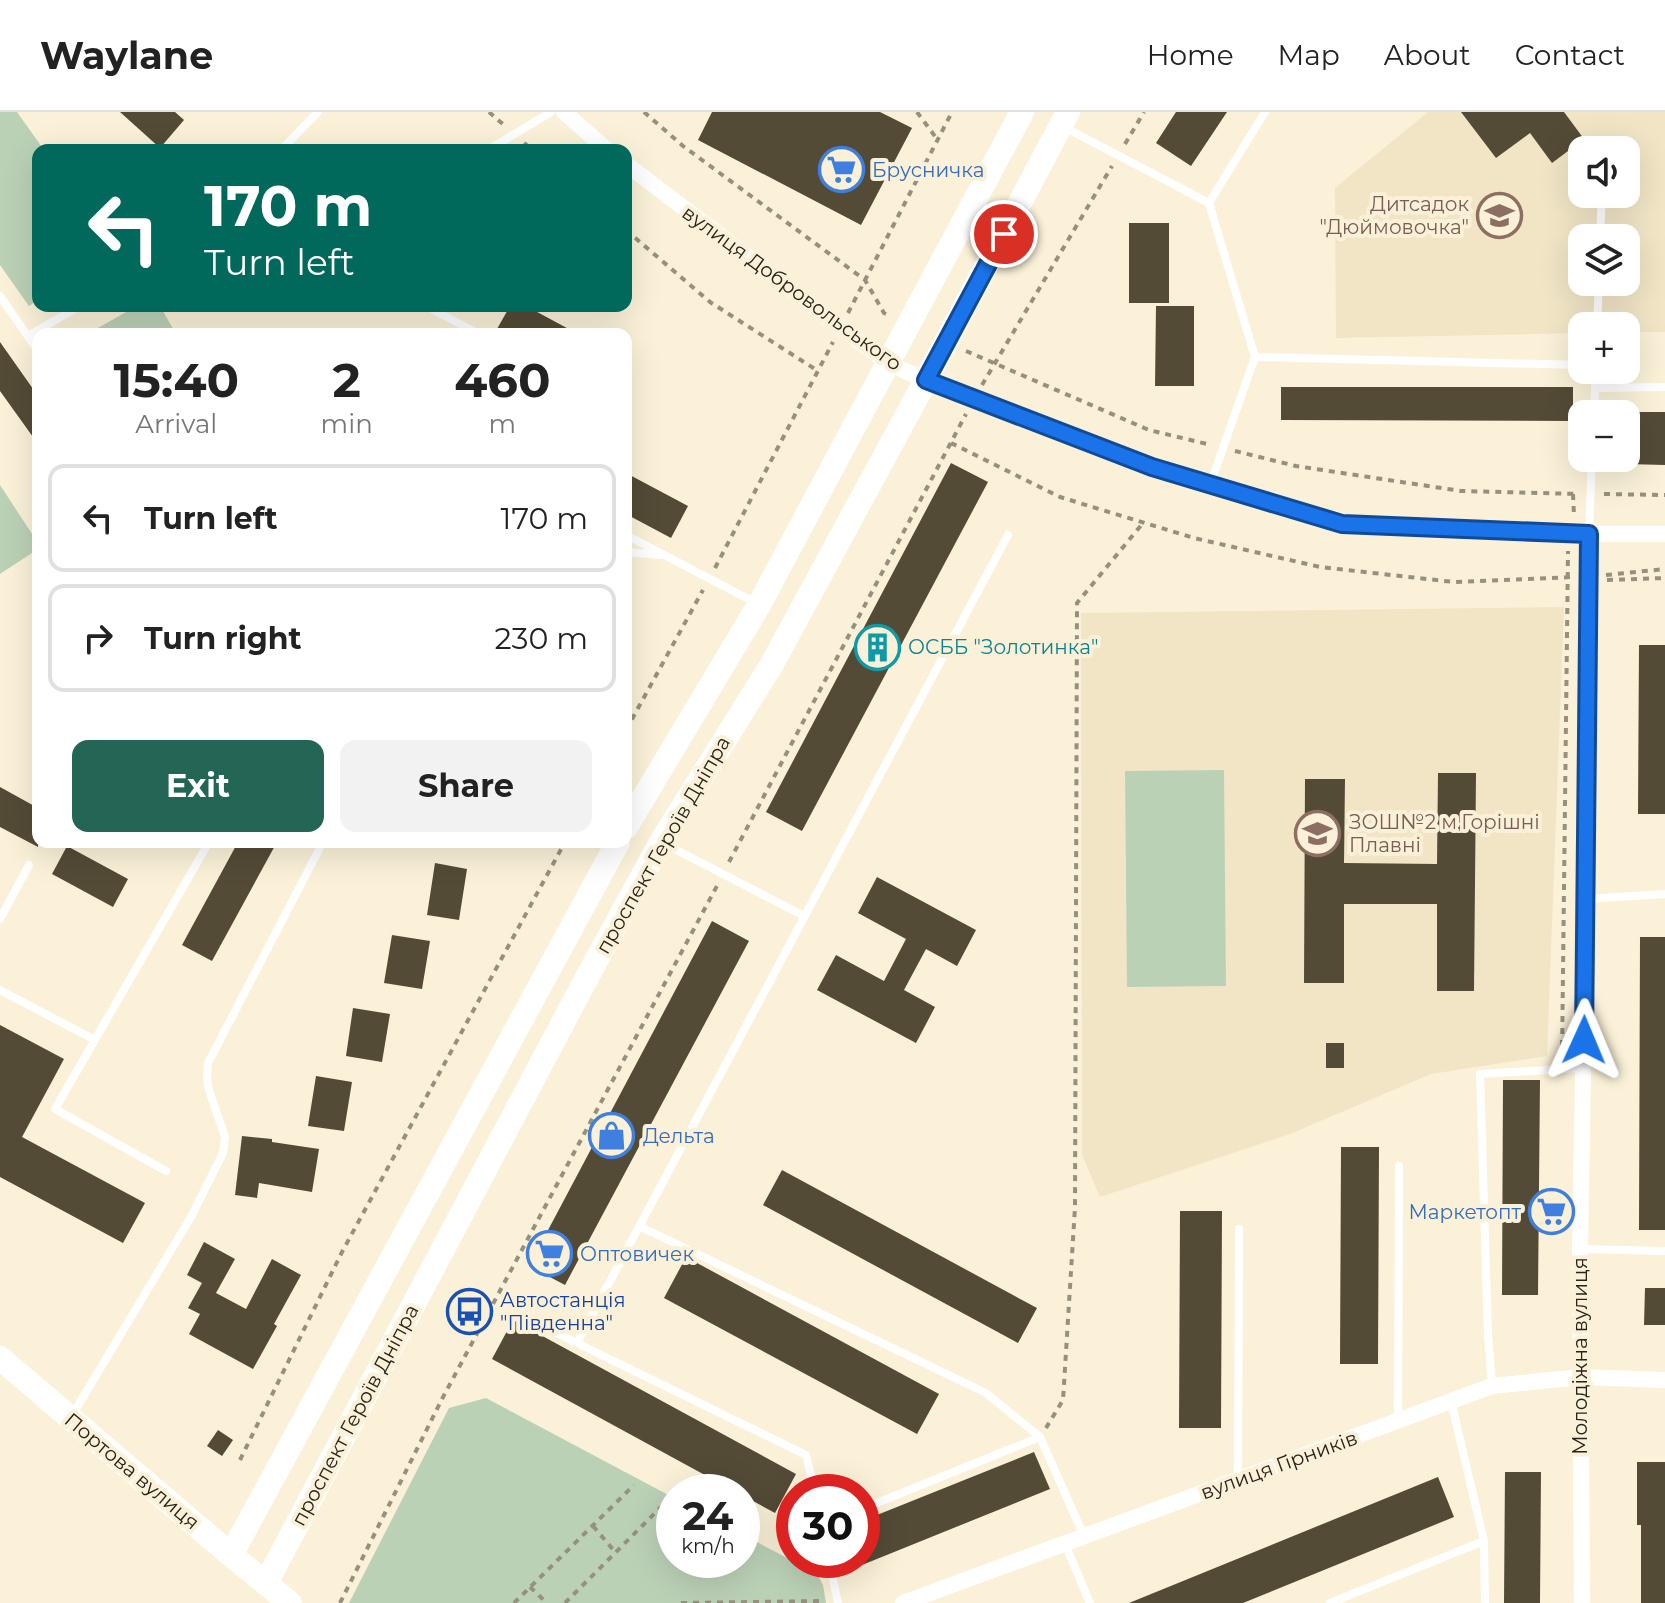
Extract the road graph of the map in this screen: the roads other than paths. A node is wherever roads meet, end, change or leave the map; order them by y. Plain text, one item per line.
1 (318, 112) edge
2 (551, 112) edge
3 (564, 112) edge
4 (1022, 112) edge
5 (1265, 112) edge
6 (1065, 118) edge
7 (287, 144) edge
8 (498, 144) edge
9 (600, 144) edge
10 (632, 169) edge
11 (1209, 203) junction
12 (0, 296) edge
13 (70, 312) edge
14 (437, 312) edge
15 (42, 328) edge
16 (468, 328) edge
17 (32, 334) edge
18 (28, 336) junction
19 (32, 342) edge
20 (1255, 357) junction
21 (889, 364) junction
22 (1568, 365) edge
23 (926, 380) junction
24 (1595, 384) edge
25 (1665, 387) edge
26 (1595, 388) junction
27 (1595, 400) edge
28 (1592, 472) edge
29 (1210, 485) junction
30 (1589, 534) junction
31 (1665, 534) edge
32 (1008, 535) dead end
33 (632, 538) edge
34 (632, 553) edge
35 (666, 556) junction
36 (759, 605) junction
37 (632, 815) edge
38 (661, 842) junction
39 (206, 848) edge
40 (320, 848) edge
41 (613, 848) edge
42 (29, 865) dead end
43 (1665, 894) edge
44 (1586, 899) junction
45 (804, 916) junction
46 (0, 919) edge
47 (0, 990) edge
48 (95, 1040) junction
49 (1583, 1068) junction
50 (1399, 1166) dead end
51 (166, 1171) dead end
52 (639, 1226) junction
53 (1239, 1229) dead end
54 (1580, 1249) junction
55 (1665, 1251) edge
56 (538, 1324) dead end
57 (577, 1343) junction
58 (0, 1358) edge
59 (1580, 1377) junction
60 (1665, 1380) edge
61 (1492, 1386) junction
62 (1451, 1401) junction
63 (70, 1419) junction
64 (1398, 1421) junction
65 (1040, 1437) junction
66 (811, 1474) edge
67 (1238, 1480) junction
68 (880, 1502) edge
69 (1084, 1536) junction
70 (1484, 1541) junction
71 (1065, 1544) junction
72 (231, 1555) junction
73 (833, 1578) edge
74 (266, 1583) junction
75 (838, 1602) edge
76 (290, 1603) edge
77 (903, 1603) edge
78 (1090, 1603) edge
79 (1330, 1603) edge
80 (1485, 1603) edge
81 (1582, 1603) edge

1 - 7 lane
2 - 8 lane
3 - 9 street
4 - 21 street, проспект Героїв Дніпра
5 - 11 lane
6 - 11 lane
6 - 23 street, проспект Героїв Дніпра
10 - 21 street, вулиця Добровольського
11 - 20 lane
12 - 18 lane
13 - 15 lane
14 - 16 lane
17 - 18 lane
18 - 19 lane
20 - 22 lane
20 - 29 lane
21 - 23 street, вулиця Добровольського
21 - 36 street, проспект Героїв Дніпра
23 - 29 street, вулиця Добровольського
23 - 38 street, проспект Героїв Дніпра
24 - 26 lane
25 - 26 lane
26 - 27 lane
28 - 30 lane
29 - 30 street, вулиця Добровольського
30 - 31 street, вулиця Добровольського
30 - 44 street, Молодіжна вулиця
32 - 45 lane
33 - 35 lane
34 - 35 lane
35 - 36 lane
36 - 37 street, проспект Героїв Дніпра
38 - 45 lane
38 - 74 street, проспект Героїв Дніпра
39 - 48 lane
40 - 63 lane
41 - 72 street, проспект Героїв Дніпра
42 - 46 lane
43 - 44 lane
44 - 49 street, Молодіжна вулиця
45 - 52 lane
47 - 48 lane
48 - 51 lane
49 - 54 street, Молодіжна вулиця
49 - 61 lane
50 - 64 lane
52 - 57 lane
52 - 65 lane
53 - 67 lane
54 - 55 lane
54 - 59 street, Молодіжна вулиця
56 - 57 lane
57 - 66 lane
58 - 63 street, Портова вулиця
59 - 60 street, вулиця Гірників
59 - 61 street, вулиця Гірників
59 - 81 street, Молодіжна вулиця
61 - 62 street, вулиця Гірників
62 - 64 street, вулиця Гірників
62 - 70 lane
63 - 72 street, Портова вулиця
64 - 67 street, вулиця Гірників
65 - 68 lane
65 - 69 lane
67 - 69 street, вулиця Гірників
69 - 71 street, вулиця Гірників
70 - 79 lane
70 - 80 lane
71 - 77 street, вулиця Гірників
71 - 78 lane
72 - 74 street, Портова вулиця
73 - 75 lane
74 - 76 street, Портова вулиця

